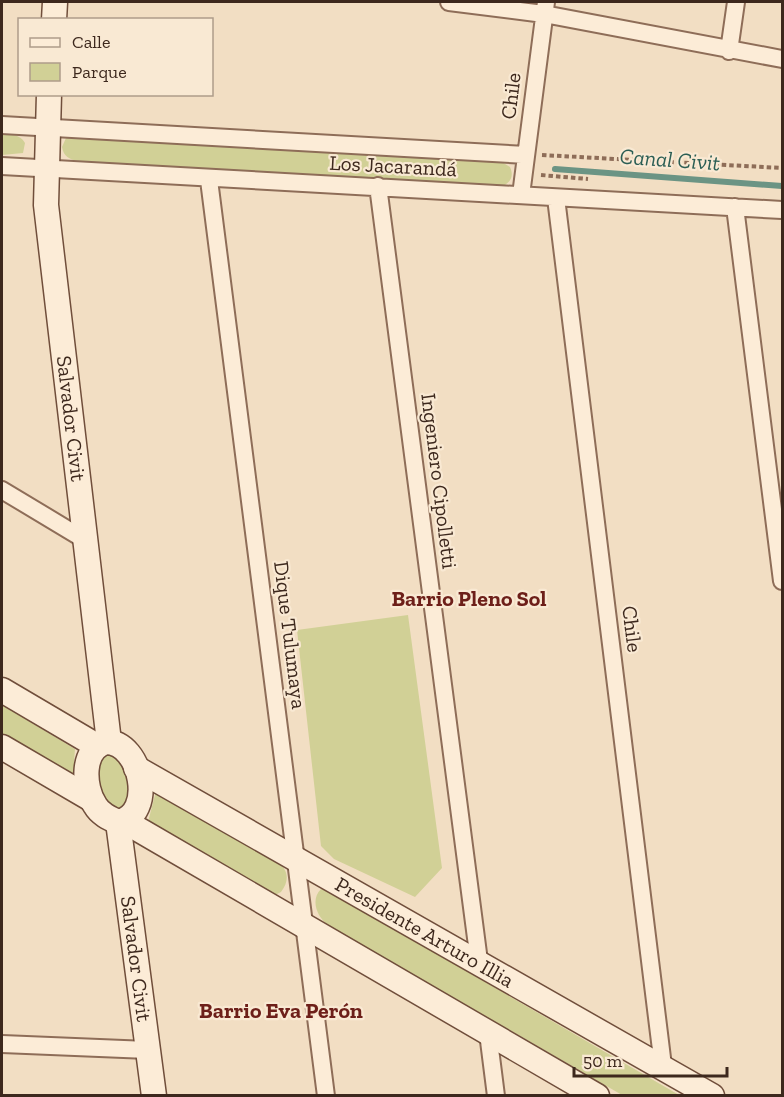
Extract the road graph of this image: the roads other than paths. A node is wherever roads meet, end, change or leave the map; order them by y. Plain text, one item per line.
1 (55, 2) edge
2 (449, 2) edge
3 (736, 2) edge
4 (545, 8) edge
5 (54, 18) edge
6 (729, 51) junction
7 (783, 60) edge
8 (49, 96) edge
9 (2, 125) edge
10 (47, 128) junction
11 (526, 155) junction
12 (2, 166) edge
13 (45, 169) junction
14 (209, 180) junction
15 (378, 186) junction
16 (521, 195) junction
17 (556, 198) junction
18 (735, 207) junction
19 (783, 210) edge
20 (2, 490) edge
21 (85, 540) junction
22 (783, 581) edge
23 (2, 690) edge
24 (103, 744) junction
25 (2, 747) edge
26 (136, 768) junction
27 (92, 799) junction
28 (121, 822) junction
29 (296, 860) junction
30 (304, 927) junction
31 (479, 961) junction
32 (488, 1033) junction
33 (2, 1044) edge
34 (148, 1050) junction
35 (663, 1066) junction
36 (154, 1095) edge
37 (326, 1095) edge
38 (496, 1095) edge
39 (597, 1095) edge
40 (712, 1095) edge

1 - 5 street
2 - 4 street
3 - 6 street
4 - 6 street
4 - 11 street, Chile
6 - 7 street
8 - 10 street, Salvador Civit
9 - 10 street, Los Jacarandá
10 - 11 street, Los Jacarandá
10 - 13 street, Salvador Civit
11 - 16 street, Chile
12 - 13 street, Los Jacarandá
13 - 14 street, Los Jacarandá
13 - 21 street, Salvador Civit
14 - 15 street, Los Jacarandá
14 - 29 street, Dique Tulumaya
15 - 16 street, Los Jacarandá
15 - 31 street, Ingeniero Cipolletti
16 - 17 street, Los Jacarandá
17 - 18 street, Los Jacarandá
17 - 35 street, Chile
18 - 19 street, Los Jacarandá
18 - 22 street
20 - 21 street
21 - 24 street, Salvador Civit
23 - 24 street
24 - 26 street
24 - 27 street
25 - 27 street
26 - 28 street
26 - 29 street, Presidente Arturo Illia
27 - 28 street
28 - 30 street
28 - 34 street, Salvador Civit
29 - 30 street, Dique Tulumaya
29 - 31 street, Presidente Arturo Illia
30 - 32 street
30 - 37 street, Dique Tulumaya
31 - 35 street, Presidente Arturo Illia
32 - 38 street
32 - 39 street
33 - 34 street
34 - 36 street, Salvador Civit
35 - 40 street, Presidente Arturo Illia

